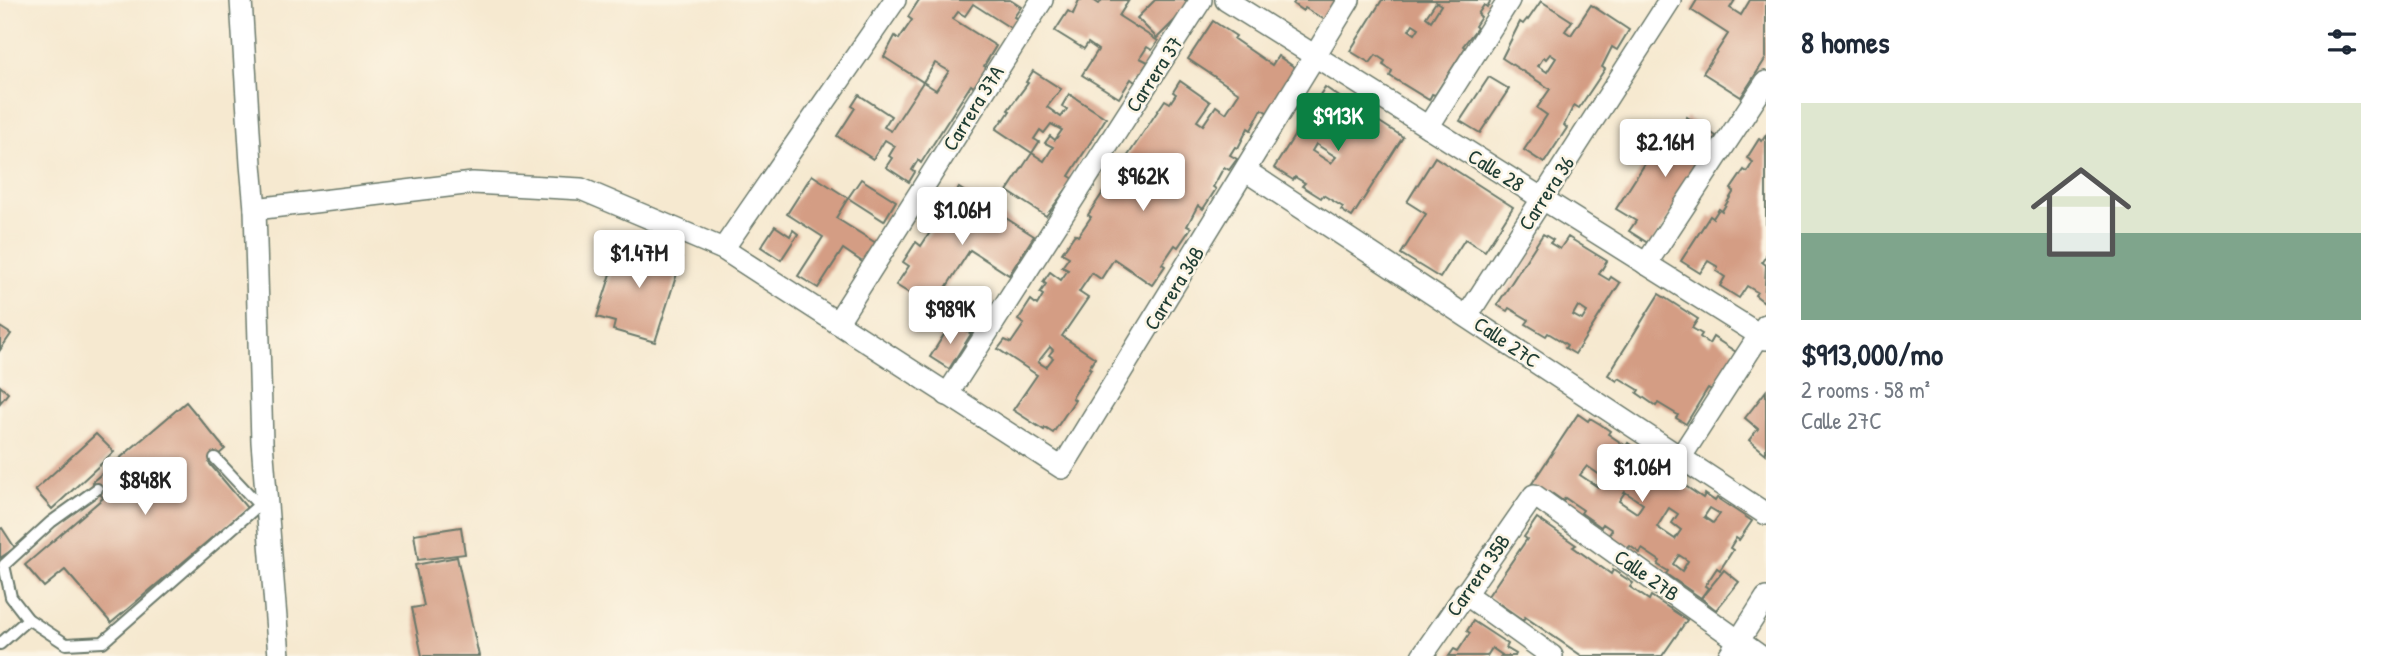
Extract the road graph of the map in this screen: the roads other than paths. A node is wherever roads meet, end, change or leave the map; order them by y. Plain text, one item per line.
1 (241, 0) edge
2 (895, 0) edge
3 (1042, 0) edge
4 (1201, 0) edge
5 (1226, 0) edge
6 (1349, 0) edge
7 (1508, 0) edge
8 (1670, 0) edge
9 (1315, 56) junction
10 (1766, 82) edge
11 (1428, 127) junction
12 (1246, 171) junction
13 (1542, 199) junction
14 (256, 209) junction
15 (723, 249) junction
16 (1646, 264) junction
17 (1467, 316) junction
18 (837, 323) junction
19 (1764, 333) edge
20 (947, 395) junction
21 (215, 458) dead end
22 (1680, 458) junction
23 (97, 489) dead end
24 (1534, 495) joint
25 (1766, 514) edge
26 (1464, 593) junction
27 (1766, 598) edge
28 (28, 619) junction
29 (0, 645) edge
30 (1734, 648) edge
31 (279, 656) edge
32 (1422, 656) edge
33 (1552, 656) edge
34 (1760, 656) edge

1 - 14 street
2 - 15 street
3 - 18 street, Carrera 37A
4 - 20 street, Carrera 37
5 - 9 street, Calle 28
6 - 9 street, Carrera 36B
7 - 11 street
8 - 13 street, Carrera 36
9 - 11 street, Calle 28
9 - 12 street, Carrera 36B
10 - 16 street
11 - 13 street, Calle 28
12 - 17 street, Calle 27C
12 - 20 street, Carrera 36B
13 - 16 street, Calle 28
13 - 17 street, Carrera 36
14 - 15 street
14 - 31 street
15 - 18 street
16 - 19 street, Calle 28
17 - 22 street, Calle 27C
18 - 20 street
19 - 22 street
21 - 28 lane
22 - 25 street, Calle 27C
23 - 28 lane
24 - 26 street, Carrera 35B
24 - 30 street, Calle 27B
26 - 32 street, Carrera 35B
26 - 33 street
27 - 30 street
28 - 29 lane
30 - 34 street, Calle 27B

